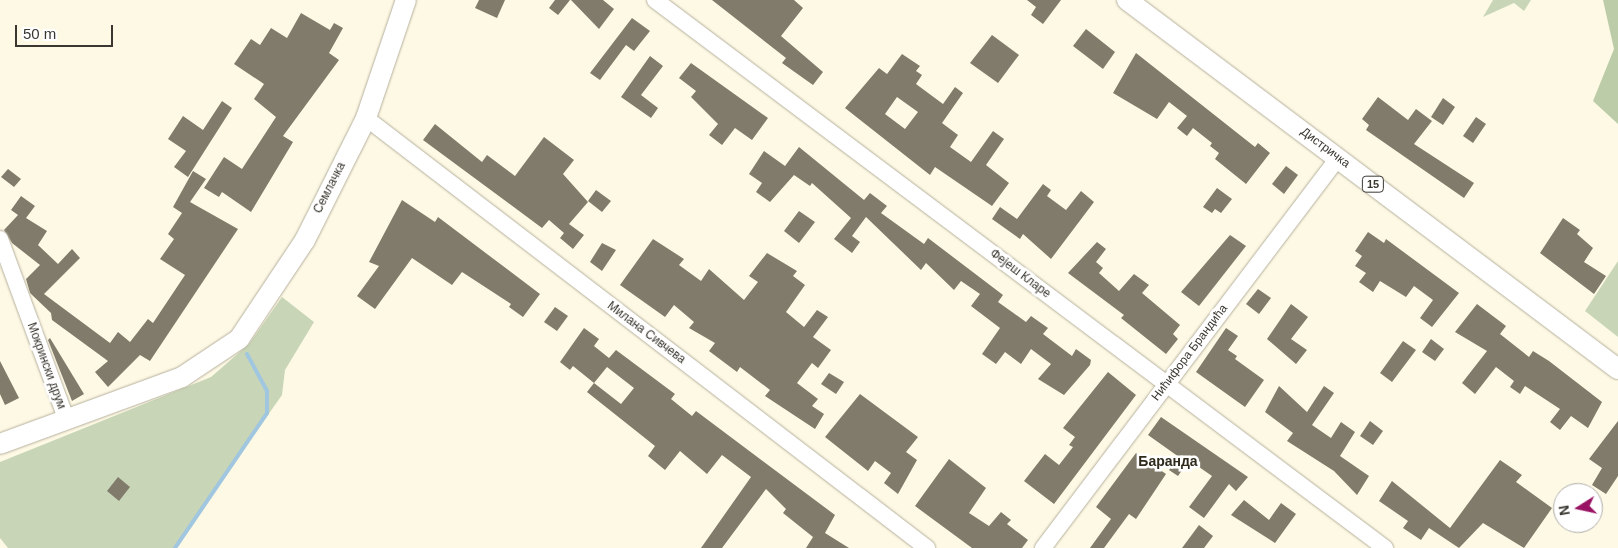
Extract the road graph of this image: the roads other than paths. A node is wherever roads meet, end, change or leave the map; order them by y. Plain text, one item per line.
1 (406, 0) edge
2 (655, 0) edge
3 (1127, 0) edge
4 (366, 118) junction
5 (1338, 158) junction
6 (0, 239) edge
7 (218, 355) joint
8 (1618, 369) edge
9 (1167, 384) junction
10 (66, 422) junction
11 (0, 444) edge
12 (927, 548) edge
13 (1043, 548) edge
14 (1385, 548) edge

1 - 4 main road, Семлачка
2 - 9 street, Фејеш Кларе
3 - 5 main road, Дистричка / 15
4 - 7 main road, Семлачка
4 - 12 street, Милана Сивчева
5 - 8 main road, Дистричка / 15
5 - 9 street, Нићифора Брандића
6 - 10 street, Мокрински друм
7 - 10 main road, Мокрински друм
9 - 13 street, Нићифора Брандића
9 - 14 street, Фејеш Кларе
10 - 11 main road

